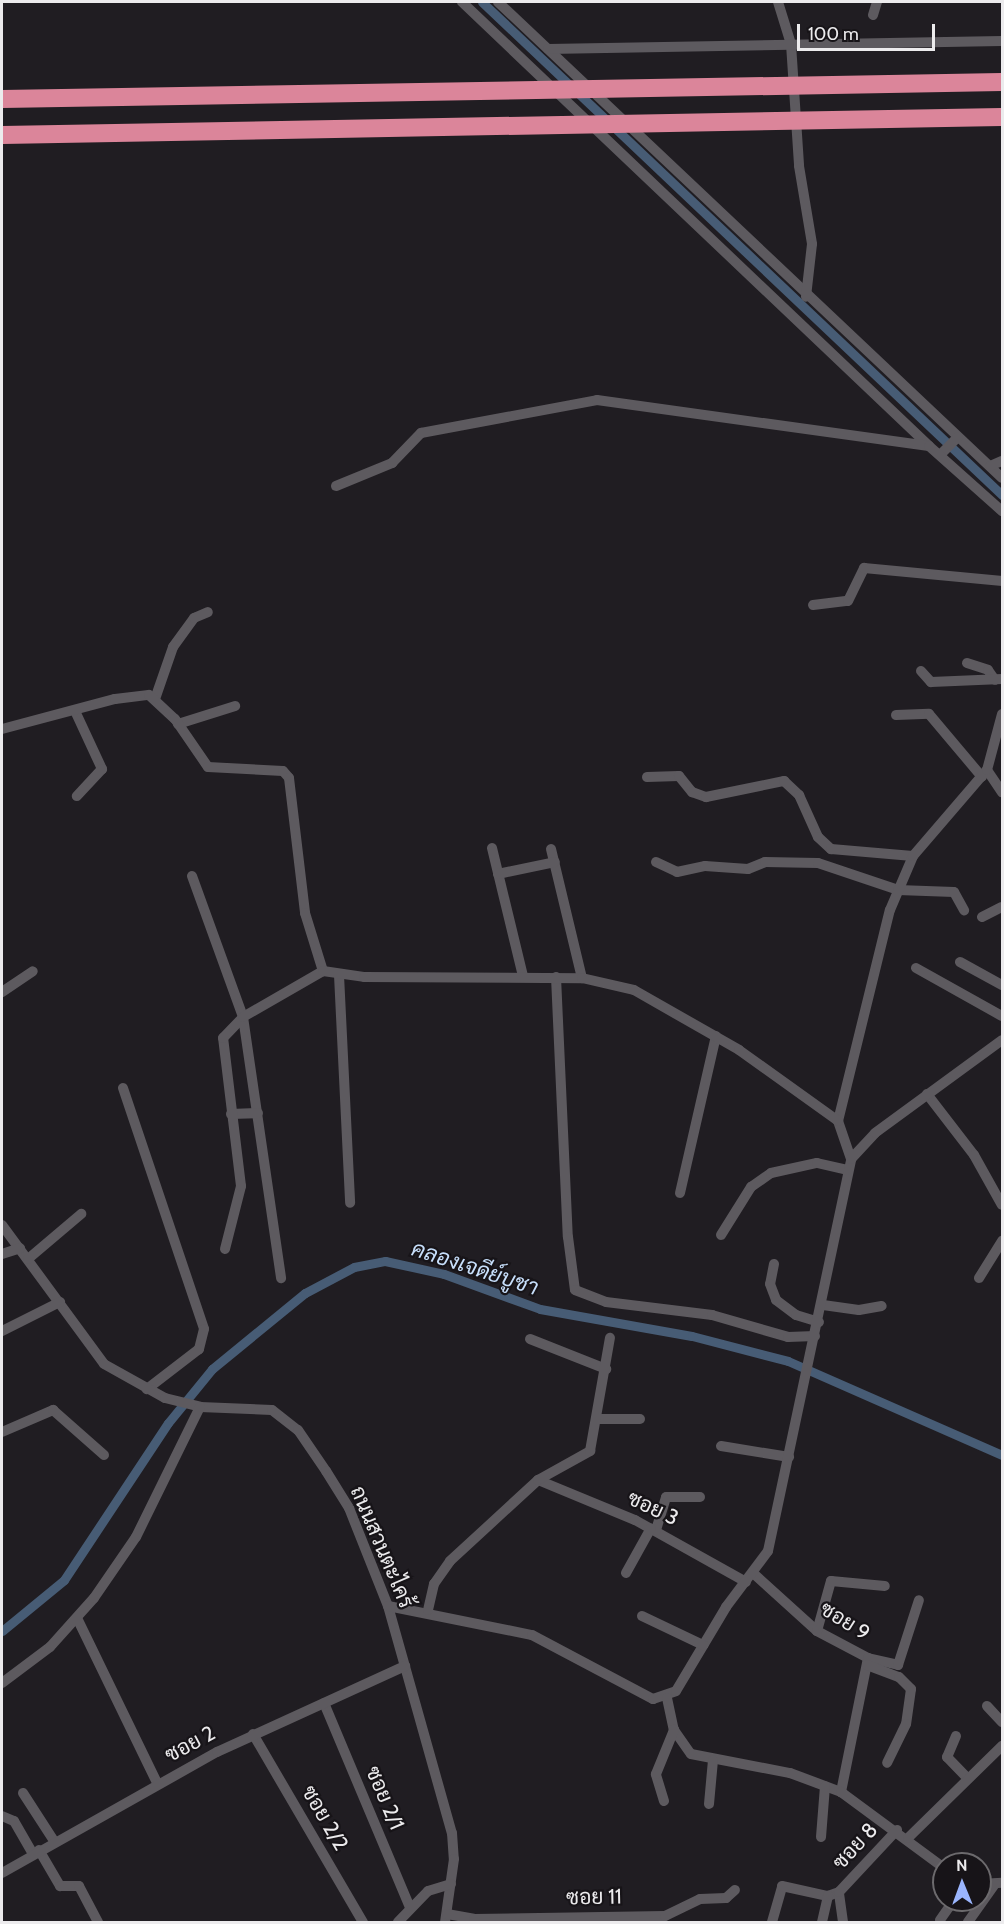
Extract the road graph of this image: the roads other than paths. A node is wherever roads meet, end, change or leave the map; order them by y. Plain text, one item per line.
1 (462, 2) edge
2 (498, 2) edge
3 (778, 2) edge
4 (877, 2) edge
5 (873, 15) dead end
6 (1002, 41) edge
7 (791, 44) junction
8 (548, 49) junction
9 (1002, 82) edge
10 (2, 99) edge
11 (1002, 117) edge
12 (2, 135) edge
13 (806, 297) junction
14 (956, 439) junction
15 (929, 446) junction
16 (943, 453) junction
17 (1002, 461) edge
18 (990, 466) junction
19 (1002, 478) edge
20 (336, 486) dead end
21 (1002, 511) edge
22 (1002, 581) edge
23 (813, 606) dead end
24 (208, 612) dead end
25 (967, 663) dead end
26 (921, 671) dead end
27 (998, 680) edge
28 (155, 699) junction
29 (235, 706) dead end
30 (76, 713) junction
31 (1002, 714) edge
32 (896, 715) dead end
33 (178, 724) junction
34 (2, 729) edge
35 (1000, 733) edge
36 (984, 774) junction
37 (647, 777) dead end
38 (1002, 792) edge
39 (77, 796) dead end
40 (492, 848) dead end
41 (552, 849) dead end
42 (912, 856) junction
43 (555, 862) junction
44 (656, 862) dead end
45 (498, 874) junction
46 (192, 876) dead end
47 (898, 890) junction
48 (1002, 908) edge
49 (964, 910) dead end
50 (982, 917) dead end
51 (960, 962) dead end
52 (916, 968) dead end
53 (323, 971) junction
54 (33, 972) dead end
55 (339, 975) junction
56 (523, 976) junction
57 (556, 977) junction
58 (582, 978) junction
59 (1002, 985) edge
60 (2, 992) edge
61 (1002, 1016) edge
62 (243, 1017) junction
63 (716, 1036) junction
64 (1002, 1040) edge
65 (123, 1089) dead end
66 (927, 1094) junction
67 (258, 1113) junction
68 (231, 1114) junction
69 (838, 1121) junction
70 (851, 1159) junction
71 (847, 1170) junction
72 (680, 1193) dead end
73 (350, 1203) dead end
74 (1002, 1205) edge
75 (81, 1214) dead end
76 (2, 1225) edge
77 (722, 1235) dead end
78 (1002, 1241) edge
79 (20, 1248) junction
80 (225, 1249) dead end
81 (2, 1254) edge
82 (28, 1259) junction
83 (774, 1264) dead end
84 (281, 1278) dead end
85 (979, 1278) dead end
86 (60, 1302) junction
87 (823, 1305) junction
88 (882, 1306) dead end
89 (819, 1322) junction
90 (2, 1331) edge
91 (815, 1336) junction
92 (610, 1338) dead end
93 (530, 1339) dead end
94 (606, 1369) junction
95 (147, 1389) junction
96 (194, 1406) junction
97 (598, 1419) junction
98 (640, 1419) dead end
99 (2, 1432) edge
100 (721, 1446) dead end
101 (104, 1455) dead end
102 (789, 1457) junction
103 (538, 1480) junction
104 (700, 1497) dead end
105 (654, 1529) junction
106 (626, 1574) dead end
107 (750, 1578) junction
108 (885, 1586) dead end
109 (919, 1600) dead end
110 (388, 1606) junction
111 (428, 1610) junction
112 (642, 1616) dead end
113 (77, 1618) junction
114 (818, 1631) junction
115 (703, 1645) junction
116 (868, 1661) junction
117 (405, 1666) junction
118 (2, 1683) edge
119 (667, 1698) junction
120 (324, 1703) junction
121 (987, 1706) dead end
122 (1002, 1722) edge
123 (674, 1730) junction
124 (253, 1734) junction
125 (956, 1736) dead end
126 (1002, 1746) edge
127 (713, 1760) junction
128 (887, 1763) dead end
129 (968, 1779) junction
130 (157, 1784) junction
131 (825, 1786) junction
132 (841, 1792) junction
133 (23, 1793) dead end
134 (664, 1801) dead end
135 (709, 1804) dead end
136 (2, 1816) edge
137 (897, 1830) junction
138 (821, 1837) dead end
139 (908, 1838) junction
140 (54, 1841) junction
141 (36, 1852) junction
142 (932, 1858) edge
143 (2, 1873) edge
144 (451, 1884) junction
145 (999, 1884) edge
146 (735, 1890) dead end
147 (839, 1892) junction
148 (828, 1896) junction
149 (410, 1908) junction
150 (946, 1912) edge
151 (446, 1918) edge
152 (940, 1920) dead end
153 (98, 1923) edge
154 (363, 1923) edge
155 (398, 1923) edge
156 (772, 1923) edge
157 (822, 1923) edge
158 (843, 1923) edge
159 (968, 1923) edge

1 - 15 street
2 - 8 street
3 - 7 street
4 - 5 street
6 - 7 street
7 - 8 street
7 - 13 street
8 - 13 street
9 - 10 highway
11 - 12 highway
13 - 14 street
14 - 16 street
14 - 18 street
15 - 16 street
15 - 20 street
16 - 21 street
17 - 18 street
18 - 19 street
22 - 23 street
24 - 28 street
25 - 27 street
26 - 27 street
28 - 30 street
28 - 33 street
29 - 33 street
30 - 34 street
30 - 39 street
31 - 35 street
32 - 36 street
33 - 53 street
35 - 36 street
36 - 38 street
36 - 42 street
37 - 42 street
40 - 45 street
41 - 43 street
42 - 47 street
43 - 45 street
43 - 58 street
44 - 47 street
45 - 56 street
46 - 62 street
47 - 49 street
47 - 69 street
48 - 50 street
51 - 59 street
52 - 61 street
53 - 55 street
53 - 62 street
54 - 60 street
55 - 56 street
55 - 73 street
56 - 57 street
57 - 58 street
57 - 91 street
58 - 63 street
62 - 67 street
62 - 68 street
63 - 69 street
63 - 72 street
64 - 66 street
65 - 95 street
66 - 70 street
66 - 74 street
67 - 68 street
67 - 84 street
68 - 80 street
69 - 70 street
70 - 71 street
71 - 77 street
71 - 87 street
75 - 82 street
76 - 79 street, ถนนสวนตะไคร้
78 - 85 street
79 - 81 street
79 - 82 street, ถนนสวนตะไคร้
82 - 86 street, ถนนสวนตะไคร้
83 - 89 street
86 - 90 street
86 - 95 street, ถนนสวนตะไคร้
87 - 88 street
87 - 89 street
89 - 91 street
91 - 102 street
92 - 94 street
93 - 94 street
94 - 97 street
95 - 96 street, ถนนสวนตะไคร้
96 - 110 street, ถนนสวนตะไคร้
96 - 113 street
97 - 98 street
97 - 103 street
99 - 101 street
100 - 102 street
102 - 107 street
103 - 105 street, ซอย 3
103 - 111 street
104 - 105 street
105 - 106 street
105 - 107 street, ซอย 3
107 - 114 street, ซอย 9
107 - 115 street
108 - 114 street
109 - 116 street
110 - 111 street
110 - 117 street, ถนนสวนตะไคร้
111 - 119 street
112 - 115 street
113 - 118 street
113 - 130 street
114 - 116 street, ซอย 9
115 - 119 street
116 - 128 street
116 - 132 street, ซอย 9
117 - 120 street, ซอย 2
117 - 144 street, ถนนสวนตะไคร้
119 - 123 street
120 - 124 street, ซอย 2
120 - 149 street, ซอย 2/1
121 - 122 street
123 - 127 street
123 - 134 street
124 - 130 street, ซอย 2
124 - 154 street, ซอย 2/2
125 - 129 street
126 - 129 street
127 - 131 street
127 - 135 street
129 - 139 street
130 - 140 street, ซอย 2
131 - 132 street
131 - 138 street
132 - 137 street
133 - 140 street
136 - 141 street
137 - 139 street
137 - 147 street, ซอย 8
139 - 142 street
140 - 141 street, ซอย 2
141 - 143 street, ซอย 2
141 - 153 street
144 - 149 street
144 - 151 street, ถนนสวนตะไคร้
145 - 159 street
146 - 151 street, ซอย 11
147 - 148 street
147 - 158 street, ซอย 8
148 - 156 street
148 - 157 street
149 - 155 street
150 - 152 street

